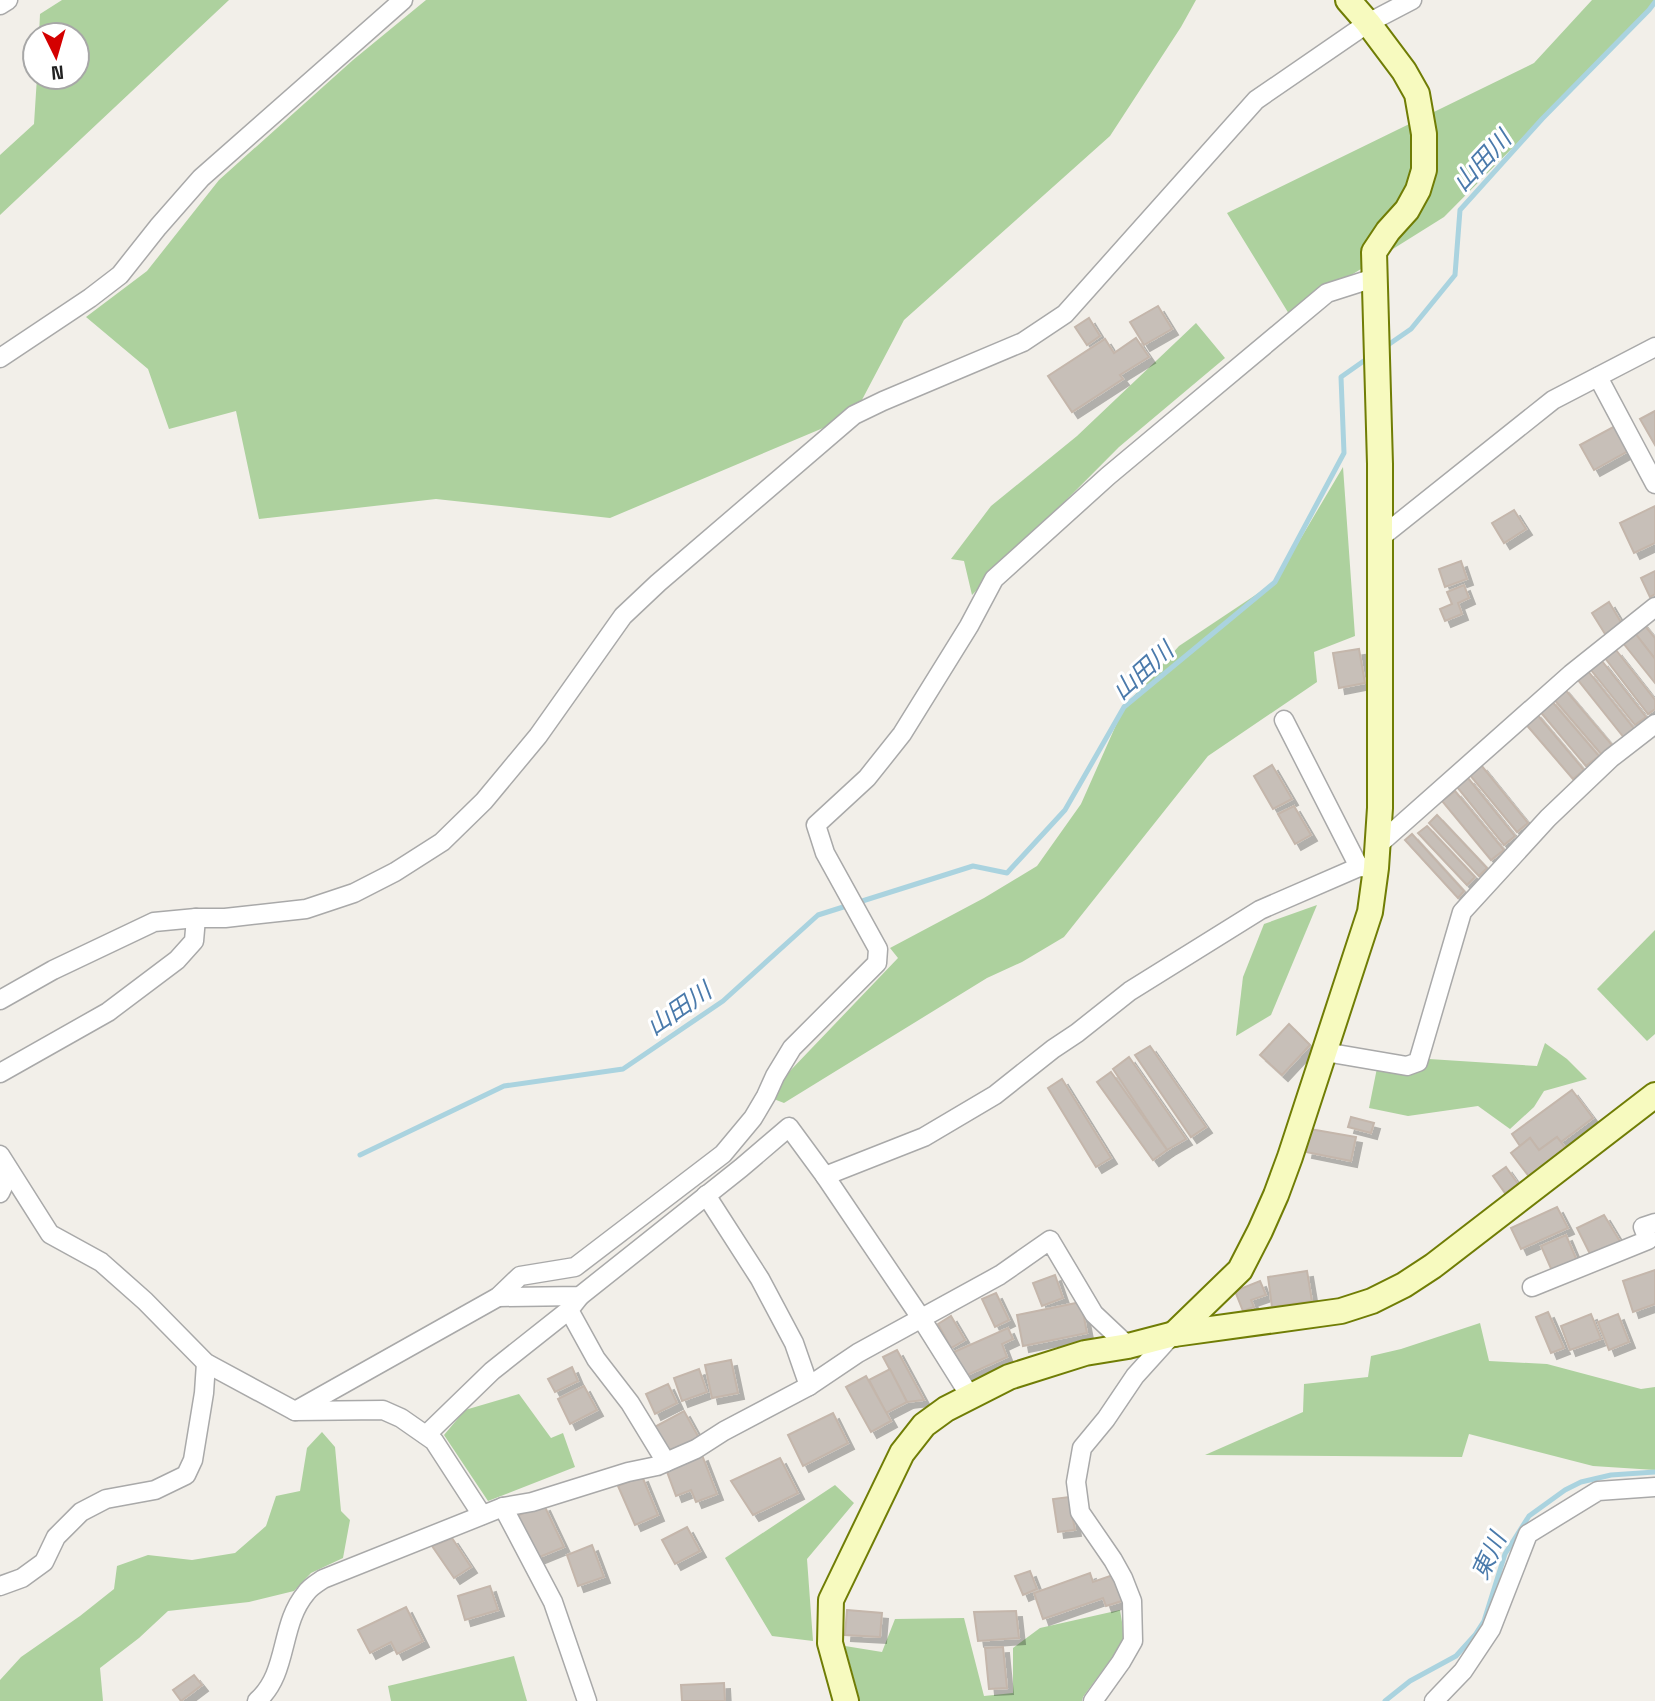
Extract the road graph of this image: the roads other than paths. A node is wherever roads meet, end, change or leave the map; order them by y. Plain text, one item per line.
1 (8, 0) edge
2 (403, 0) edge
3 (1348, 0) edge
4 (1412, 0) edge
5 (0, 5) edge
6 (1368, 23) junction
7 (1374, 278) junction
8 (1655, 347) edge
9 (0, 358) edge
10 (1598, 377) junction
11 (1655, 484) edge
12 (1380, 538) junction
13 (1655, 607) edge
14 (1284, 720) dead end
15 (1655, 724) edge
16 (1371, 860) junction
17 (196, 918) junction
18 (0, 1000) edge
19 (1325, 1052) junction
20 (0, 1073) edge
21 (1655, 1095) edge
22 (0, 1155) edge
23 (10, 1172) junction
24 (825, 1176) junction
25 (0, 1193) edge
26 (706, 1195) junction
27 (1655, 1223) edge
28 (1532, 1287) dead end
29 (498, 1297) junction
30 (575, 1303) junction
31 (922, 1318) junction
32 (1174, 1334) junction
33 (1128, 1346) junction
34 (206, 1363) junction
35 (809, 1386) junction
36 (970, 1396) junction
37 (295, 1411) junction
38 (426, 1435) junction
39 (666, 1462) junction
40 (1655, 1487) edge
41 (503, 1507) junction
42 (482, 1515) junction
43 (0, 1586) edge
44 (257, 1701) edge
45 (587, 1701) edge
46 (846, 1701) edge
47 (1093, 1701) edge
48 (1434, 1701) edge

1 - 5 street
2 - 9 street
3 - 6 street
4 - 6 street
6 - 7 street
6 - 17 street
7 - 12 street
7 - 29 street
8 - 10 street
10 - 11 street
10 - 12 street
12 - 16 street
13 - 16 street
14 - 16 street
15 - 19 street
16 - 19 street
16 - 24 street
17 - 18 street
17 - 20 street
19 - 32 street
21 - 32 street
22 - 23 street
23 - 25 street
23 - 34 street
24 - 26 street
24 - 31 street
26 - 30 street
26 - 35 street
27 - 28 street
29 - 30 street
29 - 37 street
30 - 38 street
30 - 39 street
31 - 33 street
31 - 35 street
31 - 36 street
32 - 33 street
32 - 47 street
33 - 36 street
34 - 37 street
34 - 43 street
35 - 39 street
36 - 46 street
37 - 38 street
38 - 42 street
39 - 41 street
40 - 48 street
41 - 42 street
41 - 45 street
42 - 44 street

